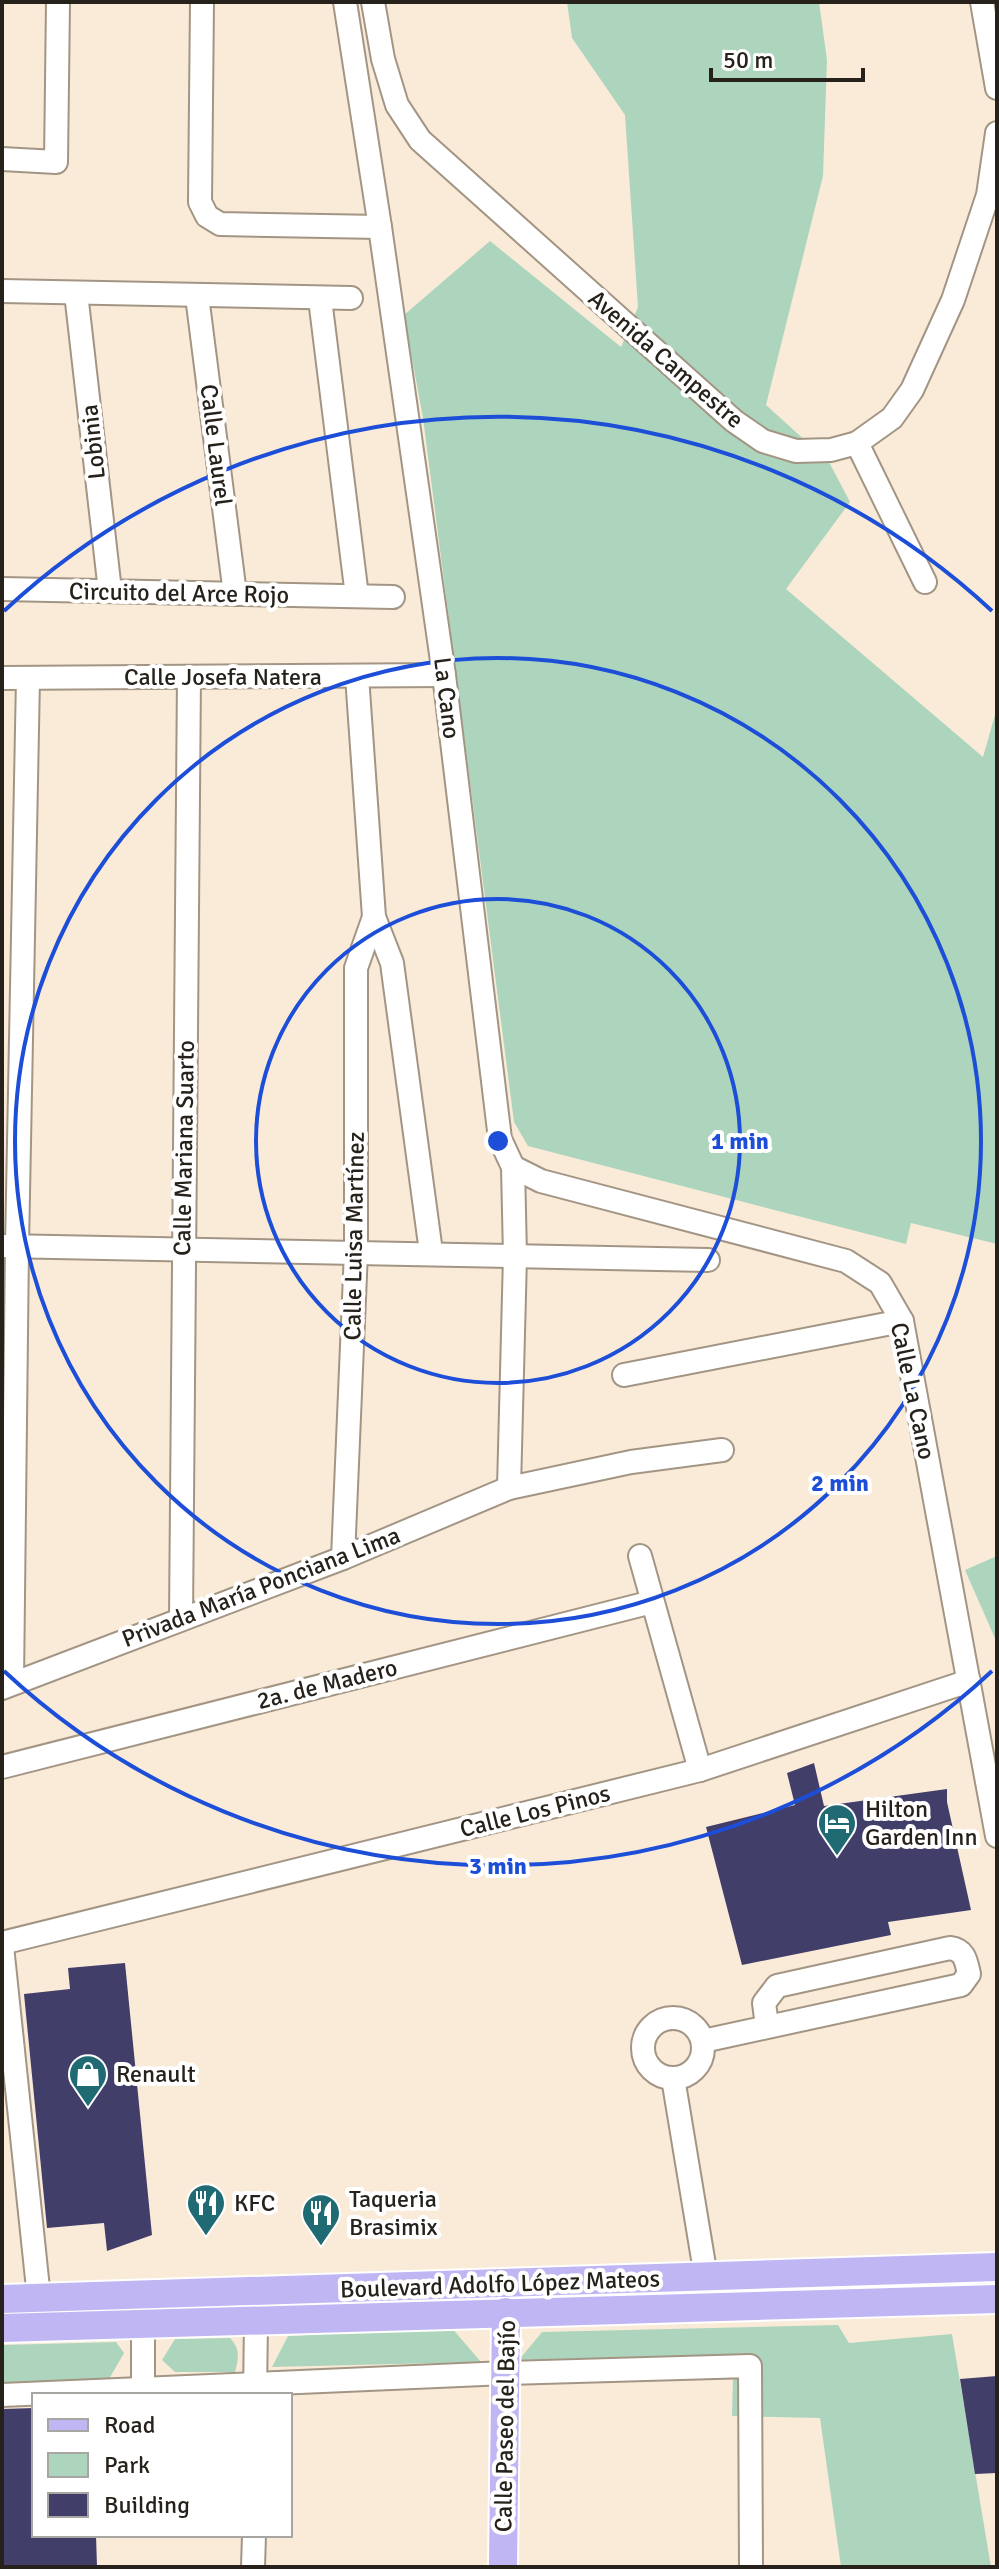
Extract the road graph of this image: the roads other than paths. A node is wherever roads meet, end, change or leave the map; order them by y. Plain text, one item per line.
1 (58, 2) edge
2 (202, 2) edge
3 (345, 2) edge
4 (373, 2) edge
5 (982, 2) edge
6 (997, 88) edge
7 (997, 133) edge
8 (2, 159) edge
9 (380, 227) junction
10 (2, 291) edge
11 (76, 293) junction
12 (197, 296) junction
13 (351, 298) dead end
14 (320, 299) junction
15 (857, 443) junction
16 (925, 582) dead end
17 (2, 589) edge
18 (110, 591) junction
19 (235, 594) junction
20 (357, 596) junction
21 (393, 597) dead end
22 (444, 675) junction
23 (357, 676) junction
24 (189, 677) junction
25 (2, 678) edge
26 (28, 678) junction
27 (374, 917) junction
28 (513, 1167) junction
29 (9, 1246) edge
30 (183, 1250) junction
31 (356, 1251) junction
32 (431, 1252) junction
33 (515, 1256) junction
34 (708, 1260) dead end
35 (902, 1321) junction
36 (624, 1375) dead end
37 (722, 1450) dead end
38 (509, 1488) junction
39 (640, 1556) dead end
40 (343, 1558) junction
41 (652, 1602) junction
42 (181, 1619) junction
43 (969, 1681) junction
44 (7, 1686) edge
45 (2, 1767) edge
46 (700, 1770) junction
47 (997, 1836) edge
48 (2, 1945) edge
49 (767, 2026) junction
50 (703, 2041) junction
51 (673, 2078) junction
52 (997, 2267) edge
53 (706, 2277) junction
54 (508, 2284) junction
55 (39, 2298) junction
56 (2, 2299) edge
57 (997, 2299) edge
58 (506, 2312) junction
59 (256, 2320) junction
60 (143, 2324) junction
61 (2, 2328) edge
62 (506, 2373) junction
63 (143, 2388) junction
64 (255, 2389) edge
65 (42, 2393) edge
66 (32, 2394) edge
67 (2, 2395) edge
68 (254, 2537) edge
69 (253, 2567) edge
70 (503, 2567) edge
71 (751, 2567) edge

1 - 8 street
2 - 9 street
3 - 9 street, La Cano
4 - 15 street, Avenida Campestre
5 - 6 street
7 - 15 street, Avenida Campestre
9 - 22 street, La Cano
10 - 11 street
11 - 12 street
11 - 18 street, Lobinia
12 - 14 street
12 - 19 street, Calle Laurel
13 - 14 street
14 - 20 street
15 - 16 street
17 - 18 street, Circuito del Arce Rojo
18 - 19 street, Circuito del Arce Rojo
19 - 20 street, Circuito del Arce Rojo
20 - 21 street, Circuito del Arce Rojo
22 - 23 street, Calle Josefa Natera
22 - 28 street, La Cano
23 - 24 street, Calle Josefa Natera
23 - 27 street, Calle Luisa Martínez
24 - 26 street, Calle Josefa Natera
24 - 30 street, Calle Mariana Suarto
25 - 26 street, Calle Josefa Natera
26 - 29 street
27 - 31 street, Calle Luisa Martínez
27 - 32 street, Calle Luisa Martínez
28 - 33 street, La Cano
28 - 35 street, Calle La Cano
29 - 30 street
29 - 44 street
30 - 31 street
30 - 42 street, Calle Mariana Suarto
31 - 32 street
31 - 40 street, Calle Luisa Martínez
32 - 33 street
33 - 34 street
33 - 38 street, La Cano
35 - 36 street
35 - 43 street, Calle La Cano
37 - 38 street, Privada María Ponciana Lima
38 - 40 street, Privada María Ponciana Lima
39 - 41 street
40 - 42 street, Privada María Ponciana Lima
41 - 45 street, 2a. de Madero
41 - 46 street
42 - 44 street, Privada María Ponciana Lima
43 - 46 street, Calle Los Pinos
43 - 47 street, Calle La Cano
46 - 48 street, Calle Los Pinos
48 - 55 street
49 - 49 street
49 - 50 street
50 - 51 street
50 - 51 street
51 - 53 street
52 - 53 main road, Boulevard Adolfo López Mateos
53 - 54 main road, Boulevard Adolfo López Mateos
54 - 55 main road, Boulevard Adolfo López Mateos
54 - 58 street, Calle Paseo del Bajío
55 - 56 main road, Boulevard Adolfo López Mateos
57 - 58 main road, Boulevard Adolfo López Mateos
58 - 59 main road, Boulevard Adolfo López Mateos
58 - 62 main road, Calle Paseo del Bajío
59 - 60 main road, Boulevard Adolfo López Mateos
59 - 64 street
60 - 61 main road, Boulevard Adolfo López Mateos
60 - 63 street
62 - 64 street
62 - 70 main road, Calle Paseo del Bajío
62 - 71 street
63 - 64 street
63 - 65 street
66 - 67 street
68 - 69 street

